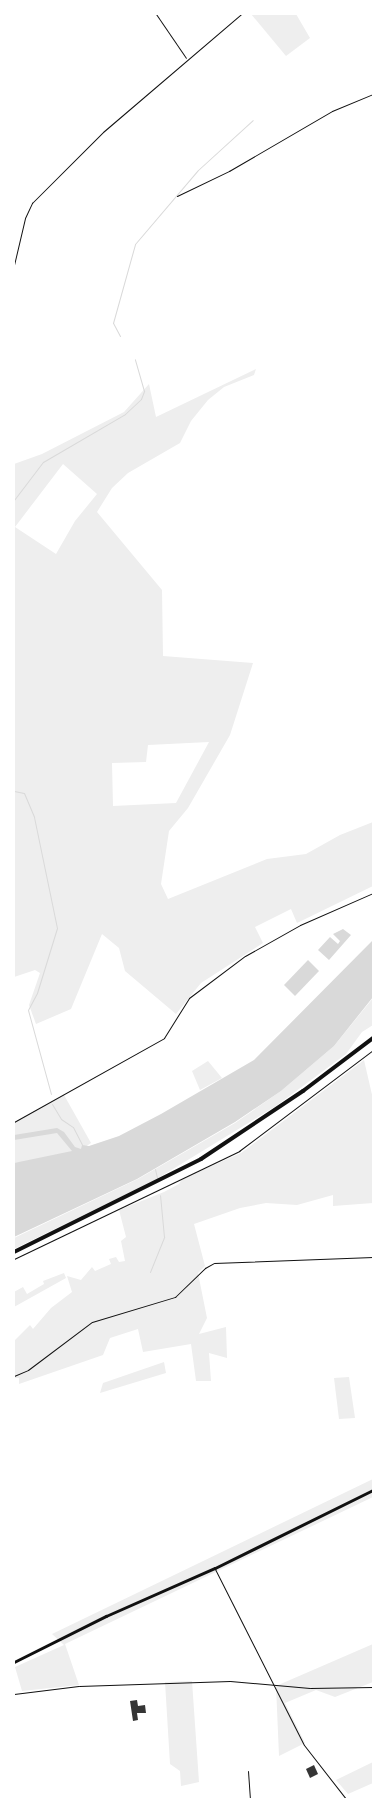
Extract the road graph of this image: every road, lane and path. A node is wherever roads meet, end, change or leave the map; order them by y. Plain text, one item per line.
1 (156, 14) edge
2 (241, 14) edge
3 (187, 59) junction
4 (373, 94) edge
5 (177, 196) dead end
6 (14, 264) edge
7 (373, 893) edge
8 (373, 1038) edge
9 (373, 1050) edge
10 (14, 1122) edge
11 (14, 1252) edge
12 (373, 1257) edge
13 (14, 1259) edge
14 (14, 1376) edge
15 (373, 1490) edge
16 (215, 1568) junction
17 (14, 1662) edge
18 (273, 1683) junction
19 (373, 1687) edge
20 (14, 1694) edge
21 (248, 1772) dead end
22 (250, 1799) edge
23 (346, 1799) edge

1 - 3 path
2 - 3 lane
3 - 6 lane
4 - 5 path
7 - 10 lane
8 - 11 main road
9 - 13 lane
12 - 14 path
15 - 16 street
16 - 17 street
16 - 18 lane
18 - 19 lane
18 - 20 lane
18 - 23 lane
21 - 22 path

